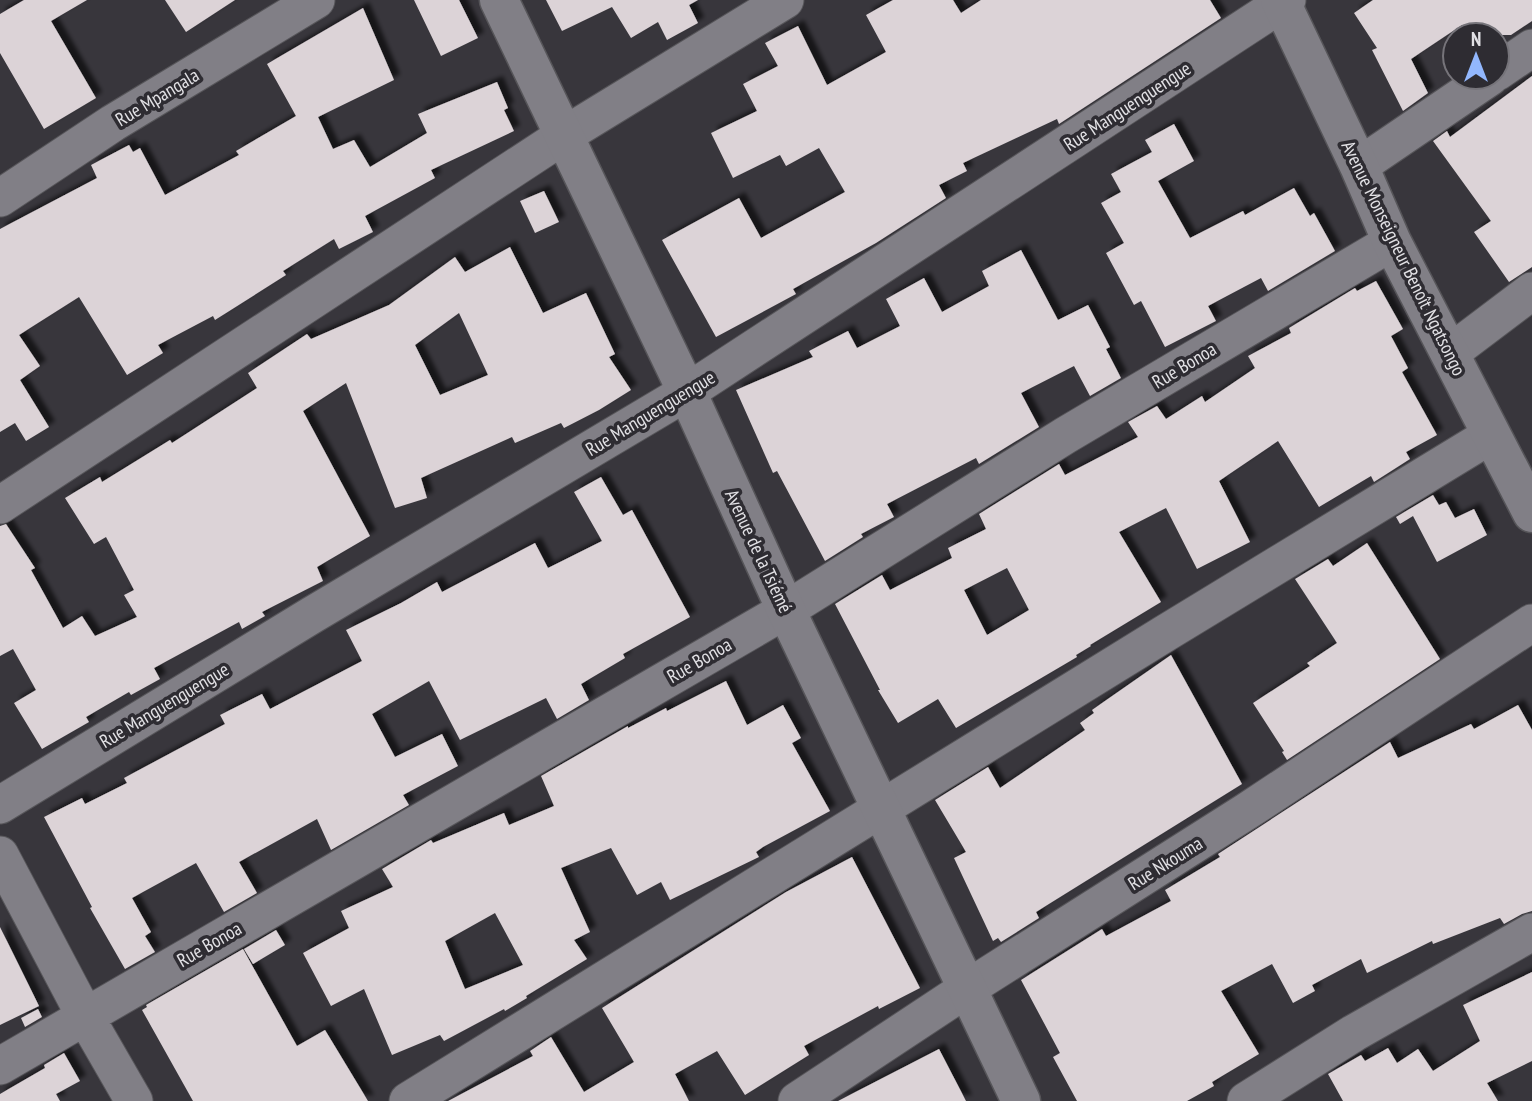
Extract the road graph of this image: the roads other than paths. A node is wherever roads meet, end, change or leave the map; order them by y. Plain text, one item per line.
1 (316, 0) edge
2 (499, 0) edge
3 (785, 0) edge
4 (1283, 1) edge
5 (1532, 48) edge
6 (1511, 62) edge
7 (1469, 91) edge
8 (563, 136) junction
9 (1359, 166) junction
10 (0, 198) edge
11 (1392, 242) junction
12 (1532, 291) edge
13 (1450, 353) junction
14 (687, 392) junction
15 (1491, 435) junction
16 (0, 505) edge
17 (1532, 513) edge
18 (786, 610) junction
19 (1532, 623) edge
20 (0, 805) edge
21 (882, 808) junction
22 (0, 855) edge
23 (1532, 932) edge
24 (968, 988) junction
25 (85, 1016) junction
26 (0, 1066) edge
27 (134, 1101) edge
28 (408, 1101) edge
29 (797, 1101) edge
30 (1021, 1101) edge
31 (1246, 1101) edge

1 - 10 street, Rue Mpangala
2 - 8 main road, Avenue de la Tsiémé
3 - 8 street
4 - 9 main road, Avenue Monseigneur Benoît Ngatsongo
4 - 14 street, Rue Manguenguengue
5 - 6 street
7 - 9 street
8 - 14 main road, Avenue de la Tsiémé
8 - 16 street
9 - 11 main road, Avenue Monseigneur Benoît Ngatsongo
11 - 13 main road, Avenue Monseigneur Benoît Ngatsongo
11 - 18 street, Rue Bonoa
12 - 13 street
13 - 15 main road, Avenue Monseigneur Benoît Ngatsongo
14 - 18 main road, Avenue de la Tsiémé
14 - 20 street, Rue Manguenguengue
15 - 17 main road, Avenue Monseigneur Benoît Ngatsongo
15 - 21 street
18 - 21 main road, Avenue de la Tsiémé
18 - 25 street, Rue Bonoa
19 - 24 street, Rue Nkouma
21 - 24 main road, Avenue de la Tsiémé
21 - 28 street
22 - 25 street
23 - 31 street
24 - 29 street, Rue Nkouma
24 - 30 main road, Avenue de la Tsiémé
25 - 26 street, Rue Bonoa
25 - 27 street

